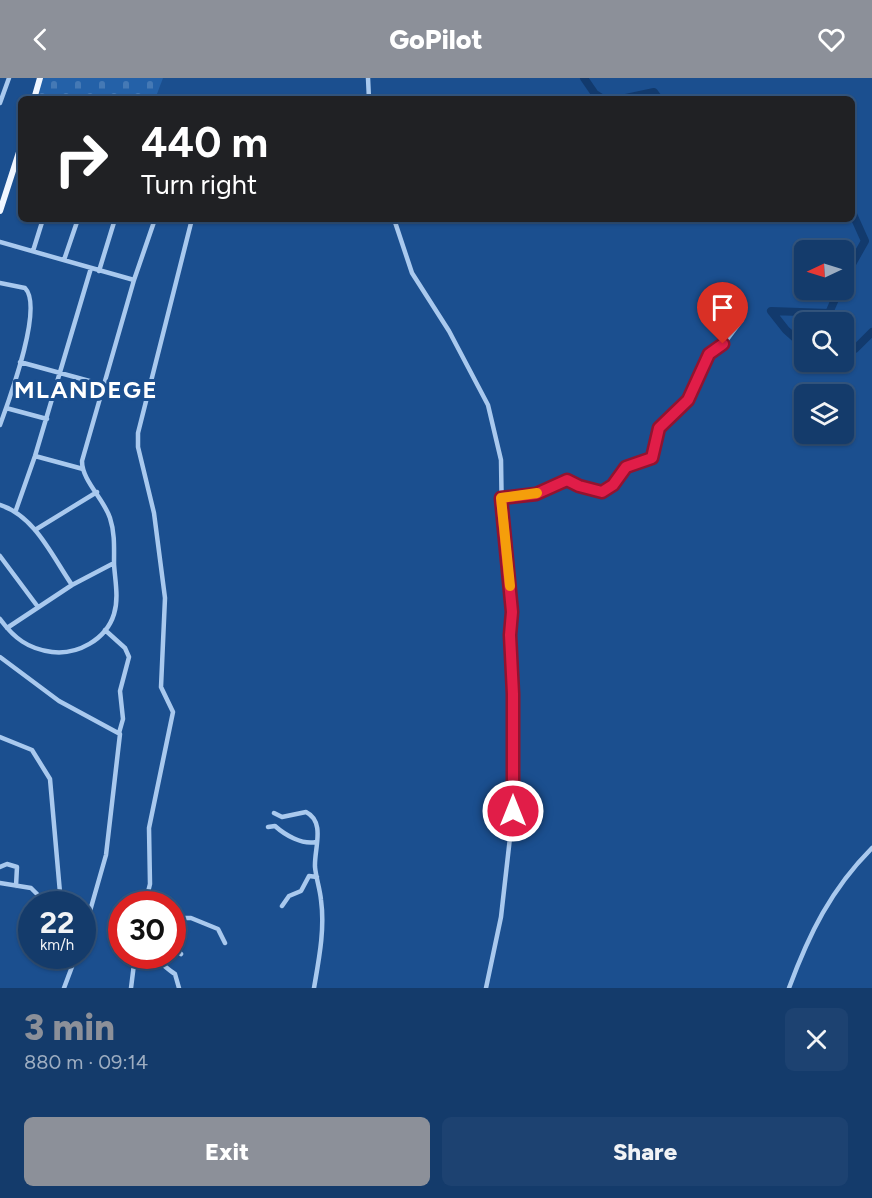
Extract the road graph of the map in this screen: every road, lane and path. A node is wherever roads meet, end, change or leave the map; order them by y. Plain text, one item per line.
1 (9, 78) edge
2 (40, 78) edge
3 (368, 78) edge
4 (35, 96) edge
5 (369, 96) edge
6 (0, 103) edge
7 (18, 163) edge
8 (0, 211) edge
9 (42, 222) edge
10 (77, 222) edge
11 (114, 222) edge
12 (154, 222) edge
13 (191, 222) edge
14 (395, 222) edge
15 (0, 242) edge
16 (33, 251) junction
17 (64, 260) junction
18 (90, 268) junction
19 (99, 271) junction
20 (134, 280) junction
21 (0, 283) edge
22 (745, 309) dead end
23 (20, 362) junction
24 (59, 374) junction
25 (104, 385) junction
26 (6, 408) junction
27 (47, 419) junction
28 (0, 425) edge
29 (35, 456) junction
30 (83, 469) junction
31 (97, 492) junction
32 (501, 498) junction
33 (0, 505) edge
34 (16, 510) junction
35 (35, 530) junction
36 (0, 556) edge
37 (114, 563) junction
38 (72, 585) junction
39 (38, 608) junction
40 (0, 619) edge
41 (7, 628) junction
42 (105, 630) junction
43 (0, 657) edge
44 (119, 733) junction
45 (0, 736) edge
46 (274, 813) dead end
47 (268, 827) dead end
48 (316, 842) junction
49 (872, 848) edge
50 (0, 867) edge
51 (317, 877) junction
52 (0, 883) edge
53 (16, 886) junction
54 (34, 891) edge
55 (59, 891) edge
56 (96, 891) edge
57 (148, 891) edge
58 (282, 906) dead end
59 (186, 918) edge
60 (225, 943) dead end
61 (70, 969) edge
62 (135, 969) edge
63 (167, 969) edge
64 (64, 988) edge
65 (131, 988) edge
66 (179, 988) edge
67 (314, 988) edge
68 (486, 988) edge
69 (789, 988) edge

1 - 6 street
2 - 4 main road
3 - 5 street
7 - 8 main road
9 - 16 street
10 - 17 street
11 - 19 street
12 - 20 street
13 - 57 street
14 - 32 street
15 - 16 street
16 - 17 street
17 - 18 street
18 - 19 street
18 - 24 street
19 - 20 street
20 - 25 street
21 - 23 street
22 - 32 street
23 - 24 street
23 - 26 street
24 - 25 street
24 - 27 street
25 - 30 street
26 - 27 street
26 - 28 street
27 - 29 street
29 - 30 street
29 - 34 street
30 - 31 street
31 - 35 street
31 - 37 street
32 - 68 street
33 - 34 street
34 - 35 street
35 - 38 street
36 - 39 street
37 - 38 street
37 - 42 street
38 - 39 street
39 - 41 street
40 - 41 street
41 - 42 street
42 - 44 street
43 - 44 street
44 - 56 street
45 - 55 street
46 - 48 street
47 - 48 street
48 - 51 street
49 - 69 street
50 - 53 street
51 - 58 street
51 - 67 street
52 - 53 street
53 - 54 street
59 - 60 street
61 - 64 street
62 - 65 street
63 - 66 street

